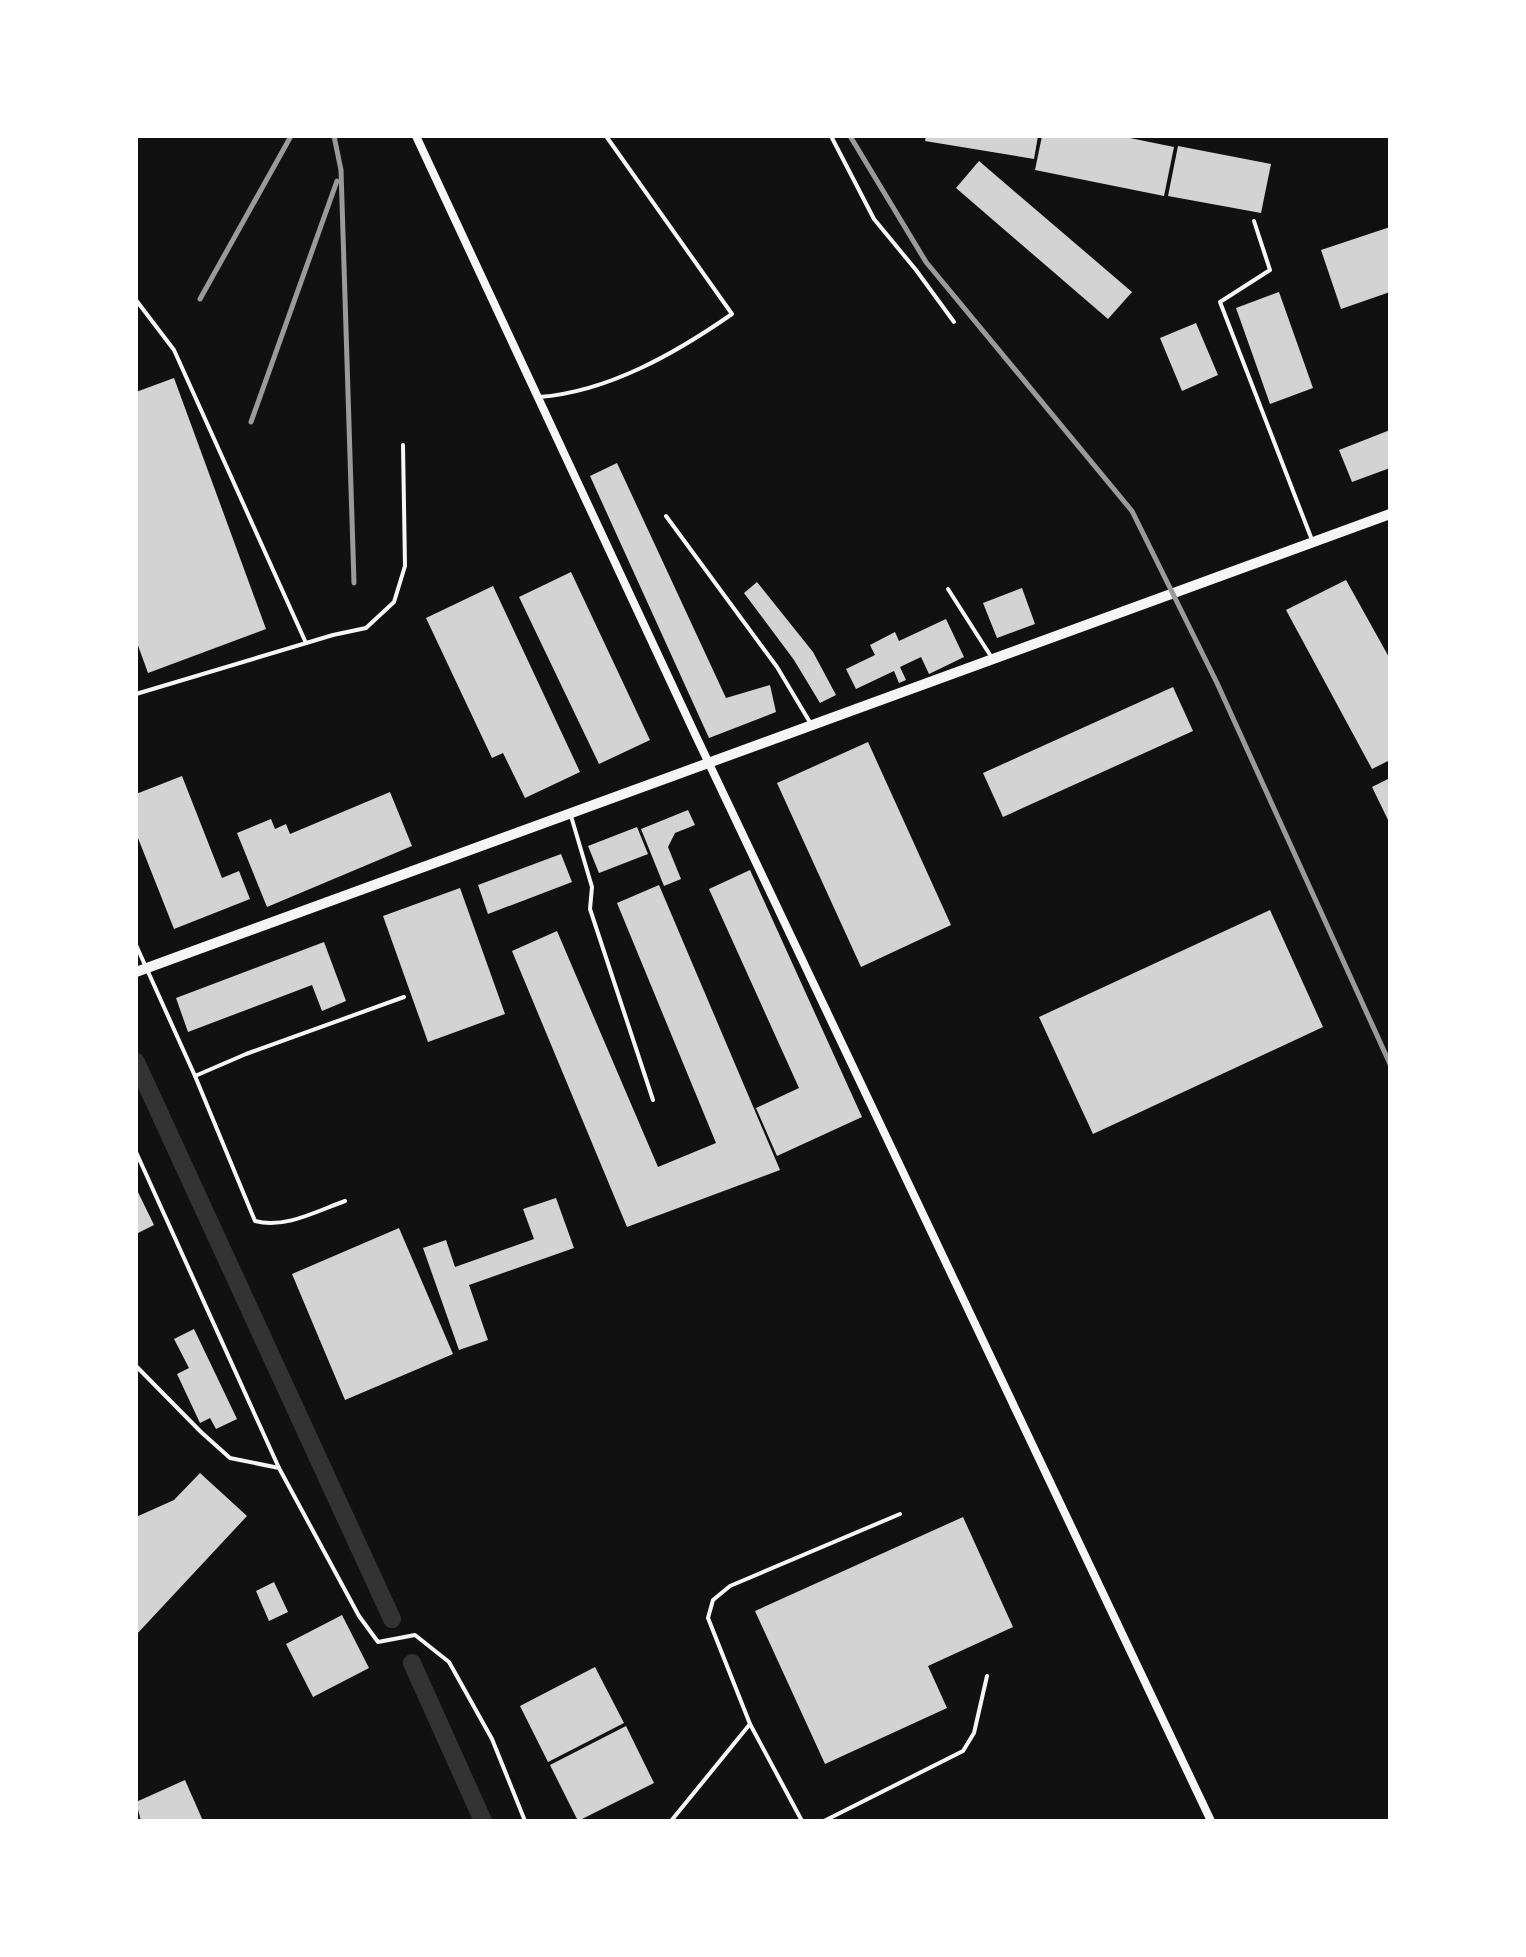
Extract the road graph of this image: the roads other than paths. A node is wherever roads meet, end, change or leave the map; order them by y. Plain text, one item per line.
1 (416, 136) edge
2 (606, 136) edge
3 (831, 136) edge
4 (1254, 221) dead end
5 (136, 300) edge
6 (954, 322) dead end
7 (536, 397) junction
8 (403, 445) dead end
9 (1390, 514) edge
10 (666, 516) dead end
11 (1312, 543) junction
12 (948, 589) dead end
13 (306, 643) junction
14 (993, 660) junction
15 (136, 694) edge
16 (812, 726) junction
17 (708, 763) junction
18 (570, 814) junction
19 (136, 945) edge
20 (148, 968) junction
21 (136, 972) edge
22 (404, 997) dead end
23 (195, 1076) junction
24 (653, 1100) dead end
25 (136, 1152) edge
26 (345, 1201) dead end
27 (136, 1366) edge
28 (279, 1468) junction
29 (900, 1514) dead end
30 (987, 1676) dead end
31 (750, 1724) junction
32 (525, 1821) edge
33 (671, 1821) edge
34 (802, 1821) edge
35 (824, 1821) edge
36 (1211, 1821) edge

1 - 7 street
2 - 7 lane
3 - 6 lane
4 - 11 lane
5 - 13 lane
7 - 17 street
8 - 13 lane
9 - 11 street
10 - 16 lane
11 - 14 street
12 - 14 lane
13 - 15 lane
14 - 16 street
16 - 17 street
17 - 18 street
17 - 36 street
18 - 20 street
18 - 24 lane
19 - 20 lane
20 - 21 street
20 - 23 lane
22 - 23 lane
23 - 26 lane
25 - 28 lane
27 - 28 lane
28 - 32 lane
29 - 31 lane
30 - 35 lane
31 - 33 lane
31 - 34 lane

